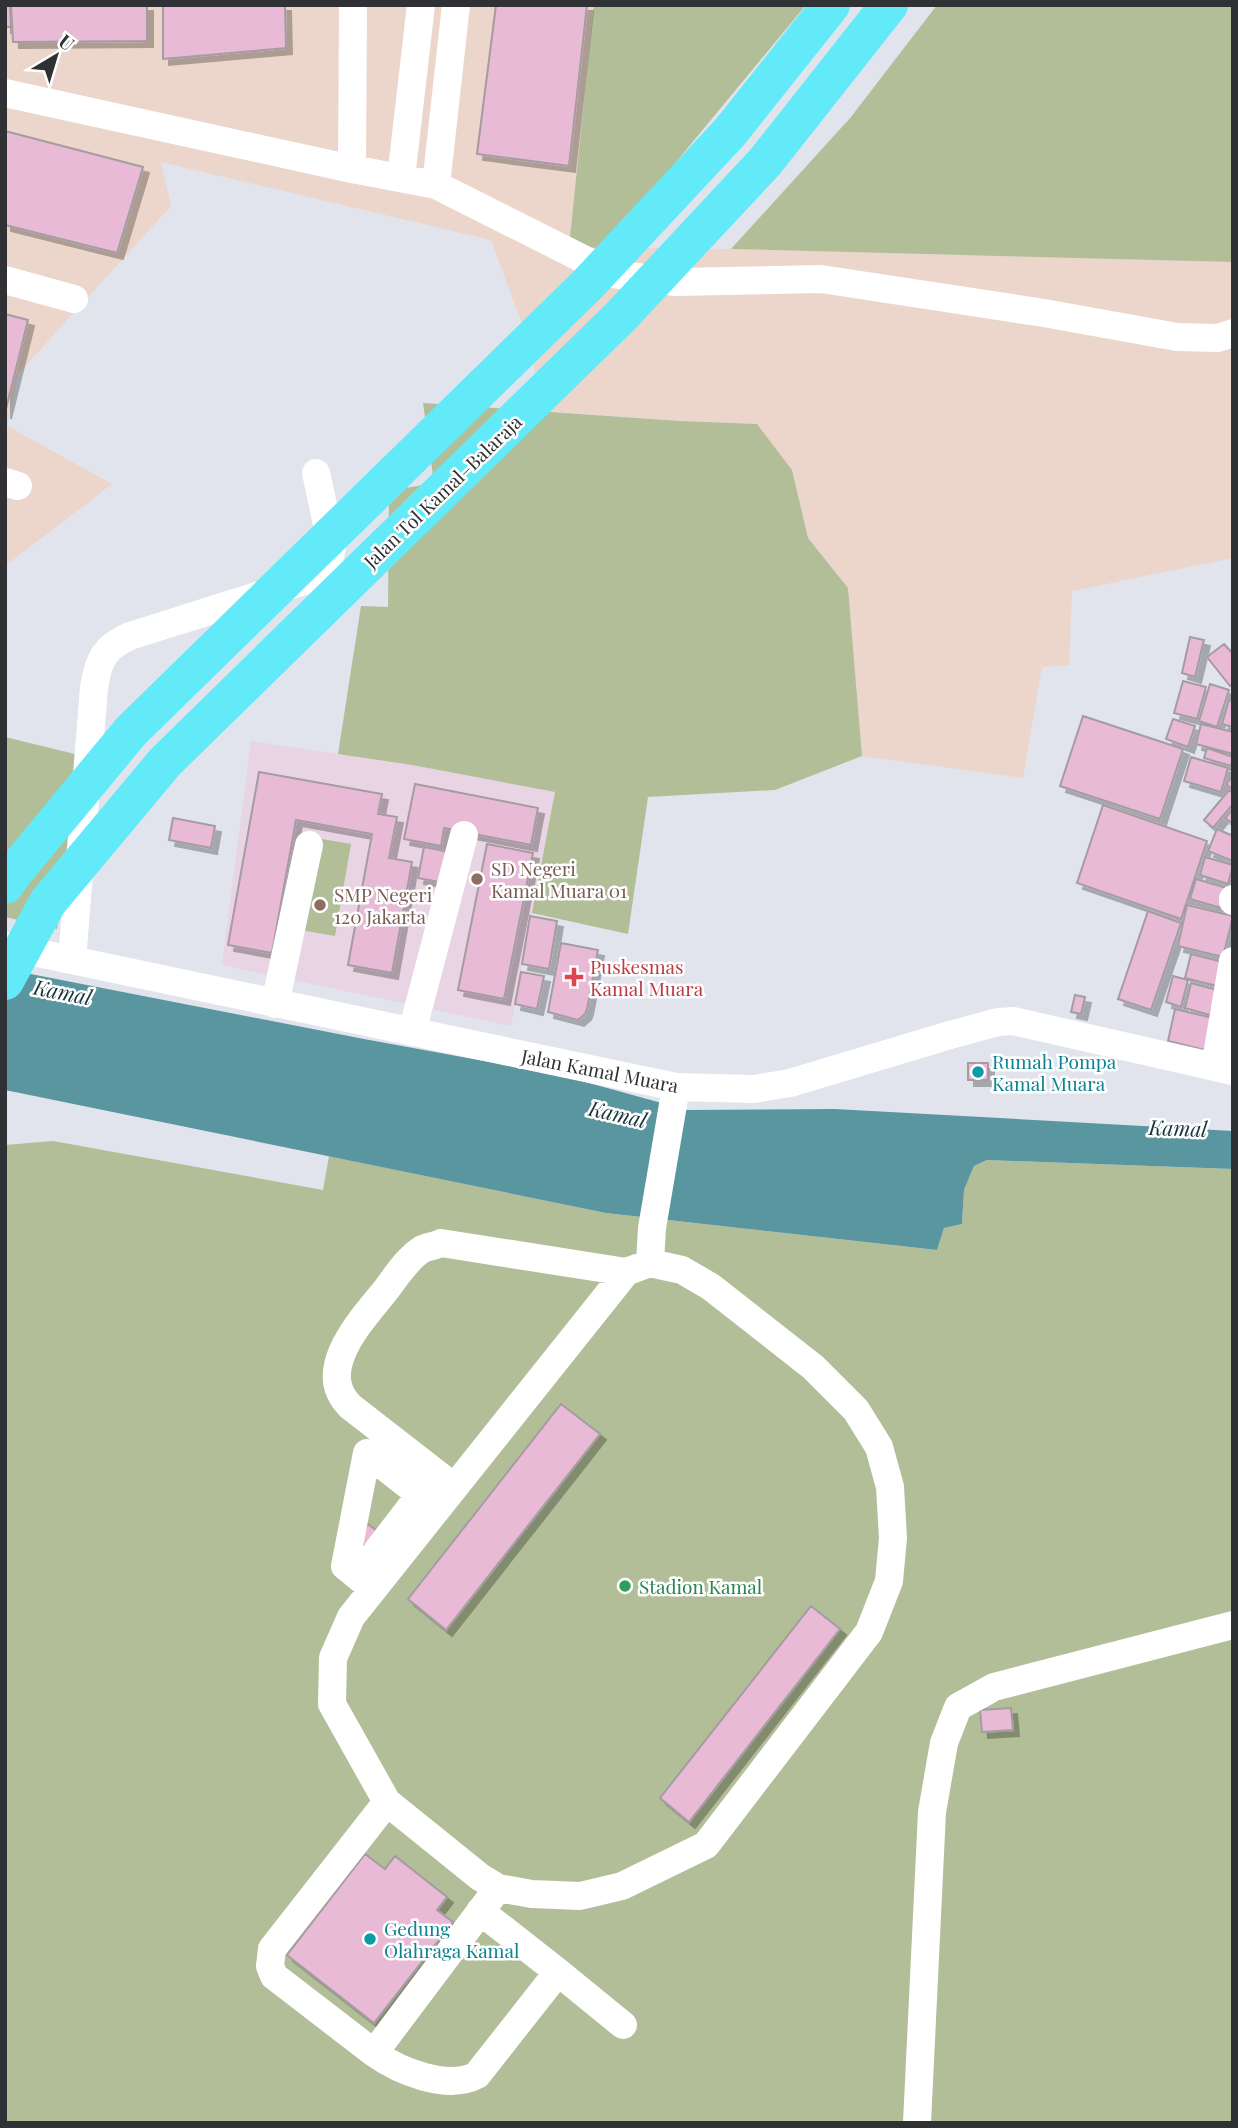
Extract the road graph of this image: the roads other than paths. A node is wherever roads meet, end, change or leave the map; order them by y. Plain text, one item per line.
1 (354, 5) edge
2 (421, 5) edge
3 (456, 5) edge
4 (831, 5) edge
5 (889, 5) edge
6 (5, 93) edge
7 (352, 169) junction
8 (401, 178) junction
9 (436, 185) junction
10 (5, 280) edge
11 (74, 299) dead end
12 (1233, 333) edge
13 (316, 473) dead end
14 (464, 835) dead end
15 (309, 845) dead end
16 (5, 885) edge
17 (5, 946) edge
18 (72, 960) junction
19 (1233, 961) edge
20 (5, 981) edge
21 (275, 1004) junction
22 (412, 1032) junction
23 (1224, 1069) edge
24 (676, 1094) junction
25 (638, 1268) junction
26 (437, 1496) junction
27 (366, 1582) junction
28 (1233, 1625) edge
29 (387, 1802) junction
30 (498, 1888) junction
31 (480, 1910) junction
32 (558, 1972) junction
33 (623, 2025) dead end
34 (374, 2053) junction
35 (917, 2123) edge

1 - 7 street
2 - 8 street
3 - 9 street
4 - 16 highway
5 - 20 highway, Jalan Tol Kamal–Balaraja
6 - 7 street
7 - 8 street
8 - 9 street
9 - 12 street
10 - 11 street
13 - 18 street
14 - 22 street
15 - 21 street
17 - 18 street, Jalan Kamal Muara
18 - 21 street, Jalan Kamal Muara
19 - 23 street
21 - 22 street, Jalan Kamal Muara
22 - 24 street, Jalan Kamal Muara
23 - 24 street, Jalan Kamal Muara
24 - 25 street
25 - 26 street
25 - 26 street
25 - 30 street
26 - 27 street
26 - 27 street
27 - 29 street
28 - 35 street
29 - 30 street
29 - 34 street
30 - 31 street
31 - 32 street
31 - 34 street
32 - 33 street
32 - 34 street

